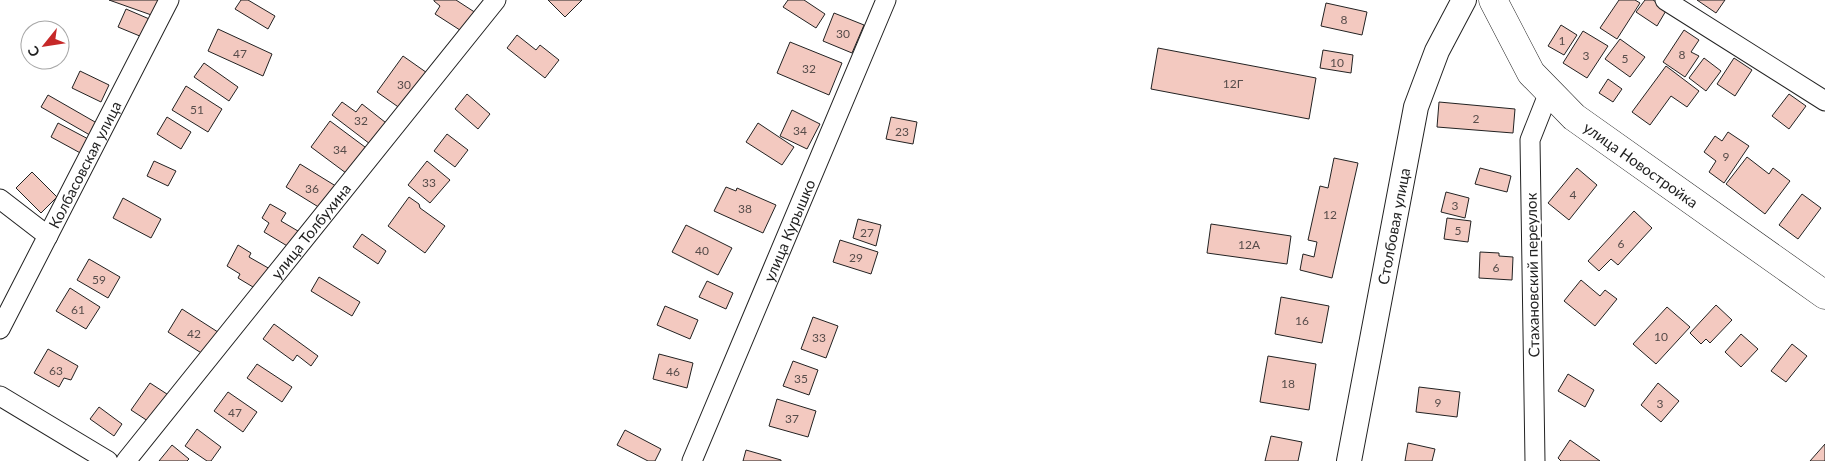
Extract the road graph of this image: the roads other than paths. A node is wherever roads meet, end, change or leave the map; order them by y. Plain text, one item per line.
1 (169, 0) edge
2 (496, 0) edge
3 (886, 0) edge
4 (1464, 0) edge
5 (1492, 0) edge
6 (1665, 0) edge
7 (1549, 92) junction
8 (1825, 101) edge
9 (0, 199) edge
10 (48, 236) junction
11 (1825, 295) edge
12 (0, 330) edge
13 (0, 396) edge
14 (108, 461) edge
15 (126, 461) edge
16 (692, 461) edge
17 (1349, 461) edge
18 (1536, 461) edge

1 - 10 street, Колбасовская улица
2 - 15 street, улица Толбухина
3 - 16 street, улица Курышко
4 - 17 street, Столбовая улица
5 - 7 main road, улица Новостройка
6 - 8 street
7 - 11 main road, улица Новостройка
7 - 18 street, Стахановский переулок
9 - 10 street
10 - 12 street, Колбасовская улица
13 - 14 street

